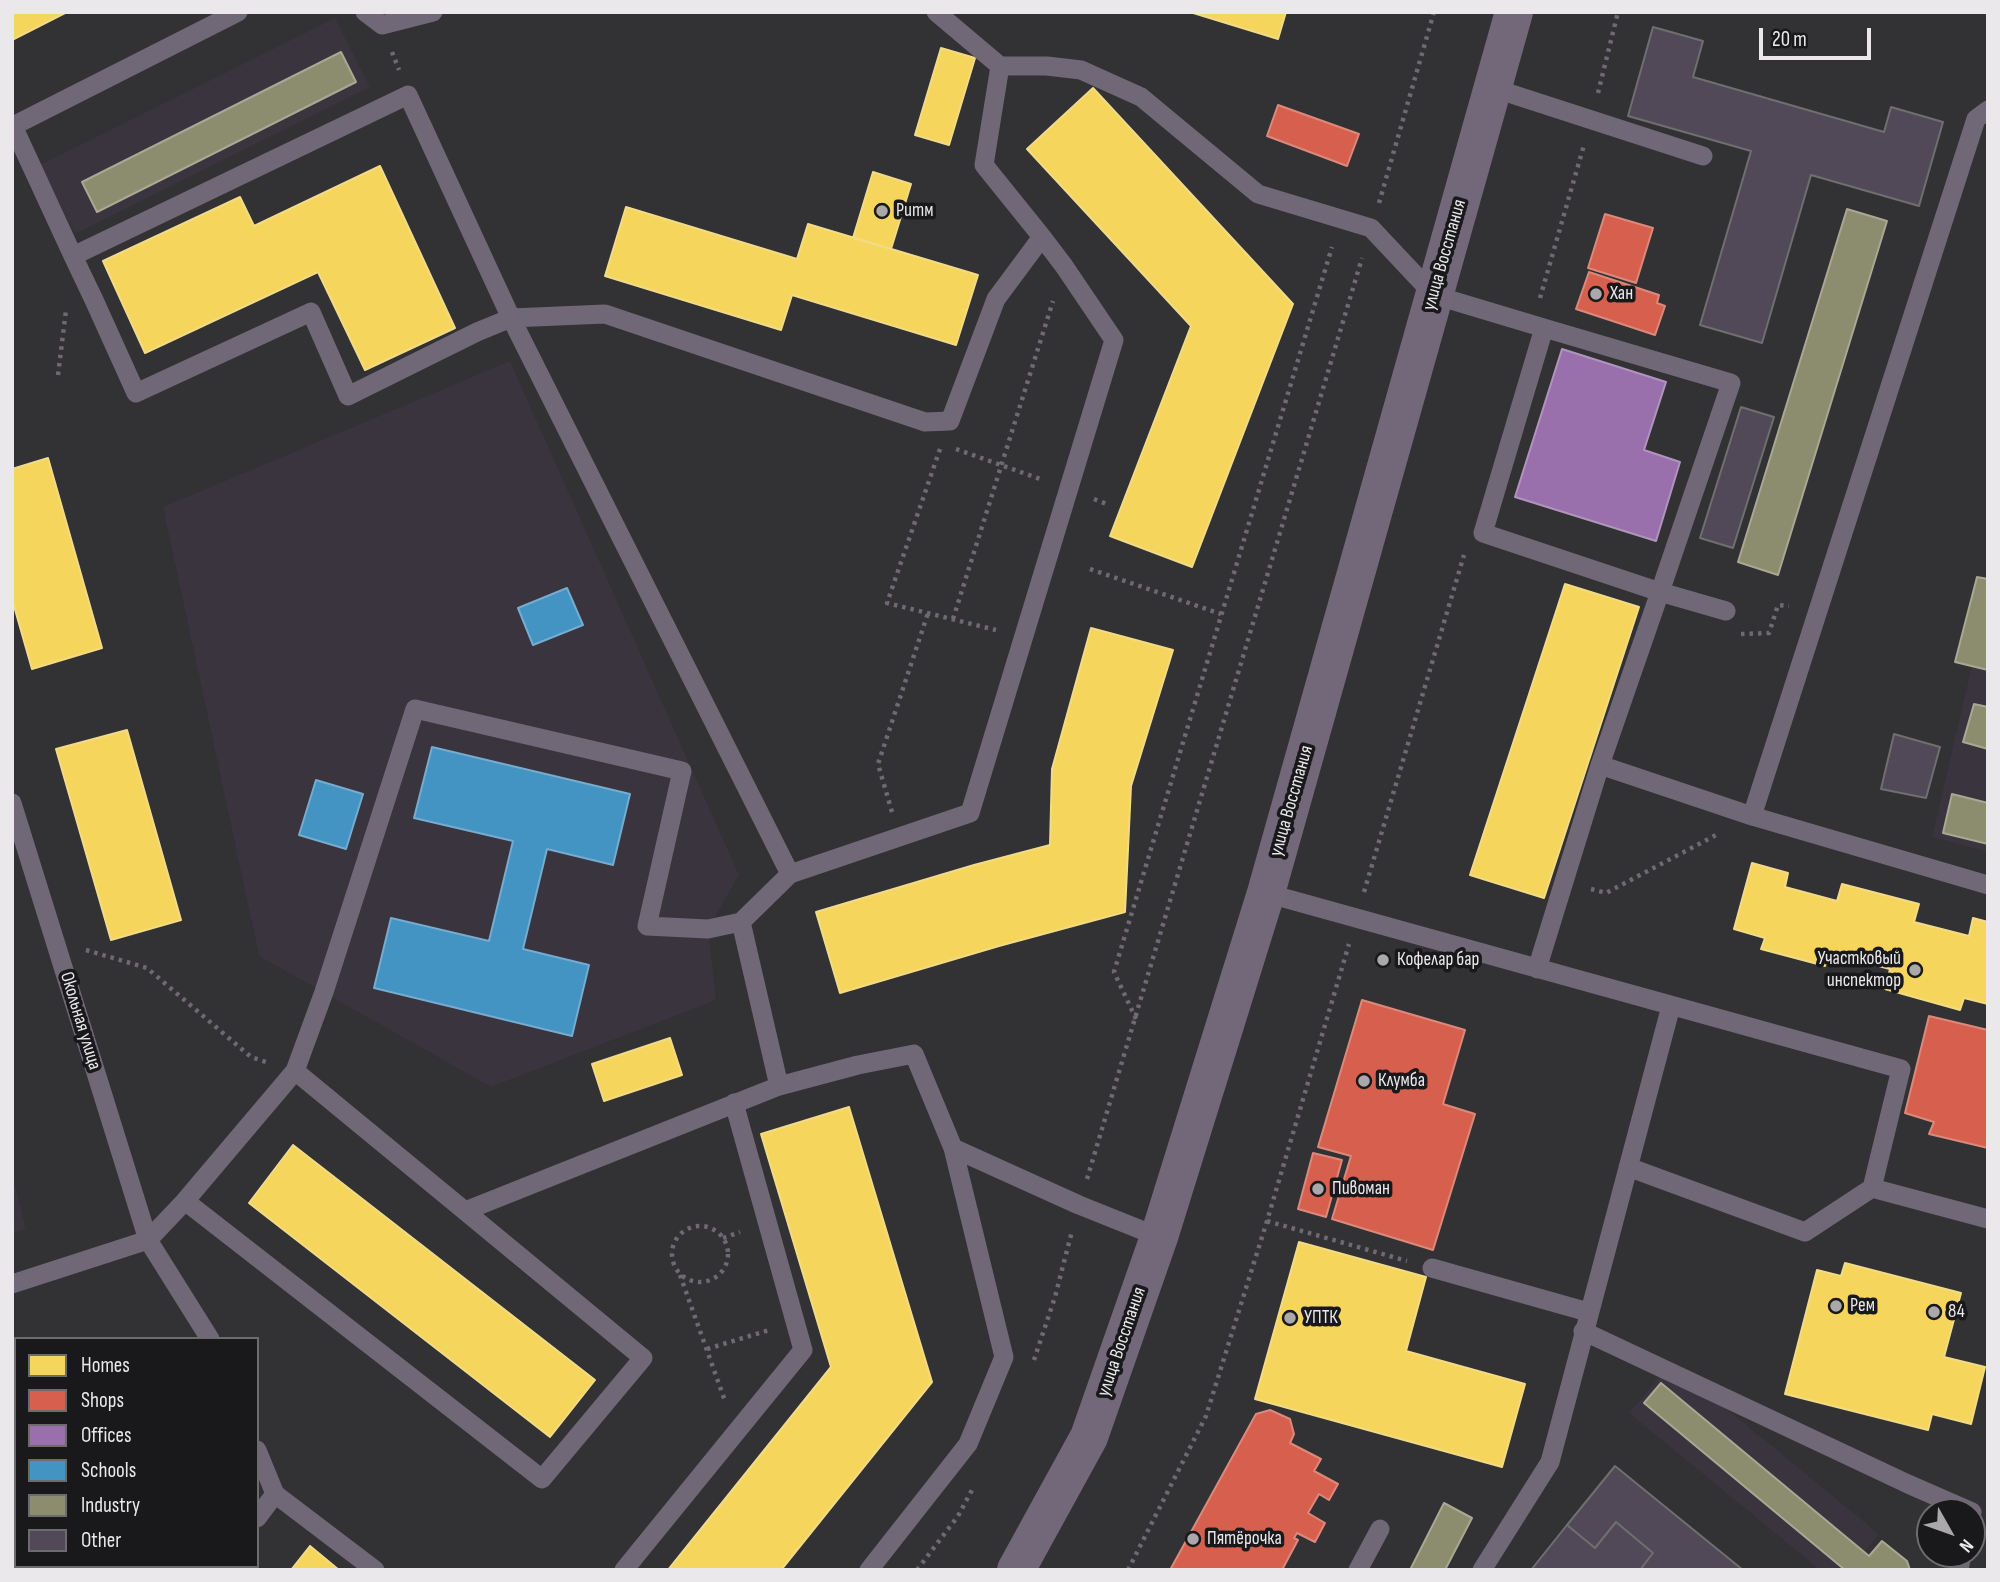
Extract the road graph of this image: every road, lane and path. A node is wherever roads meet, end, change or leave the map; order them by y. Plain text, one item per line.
1 (238, 12) edge
2 (365, 12) edge
3 (433, 12) edge
4 (936, 12) edge
5 (1434, 12) edge
6 (1514, 12) edge
7 (1618, 12) edge
8 (382, 25) junction
9 (1000, 66) junction
10 (1493, 88) junction
11 (408, 95) junction
12 (1988, 110) edge
13 (1591, 120) junction
14 (1703, 156) dead end
15 (1340, 219) junction
16 (1371, 228) junction
17 (1042, 237) junction
18 (73, 256) junction
19 (1064, 266) junction
20 (1434, 295) junction
21 (512, 318) junction
22 (1538, 326) junction
23 (58, 375) dead end
24 (950, 421) junction
25 (942, 444) junction
26 (1002, 464) junction
27 (1069, 489) junction
28 (1109, 505) dead end
29 (1466, 549) dead end
30 (1090, 569) dead end
31 (1660, 592) junction
32 (1726, 611) dead end
33 (928, 613) junction
34 (1221, 614) junction
35 (953, 619) junction
36 (1024, 636) junction
37 (1600, 765) junction
38 (14, 813) edge
39 (1752, 816) junction
40 (899, 837) junction
41 (790, 874) junction
42 (1563, 883) junction
43 (1988, 885) edge
44 (1266, 893) junction
45 (1356, 919) junction
46 (741, 922) junction
47 (55, 941) junction
48 (1537, 969) junction
49 (1671, 1006) junction
50 (1136, 1020) junction
51 (295, 1071) junction
52 (779, 1086) junction
53 (734, 1103) junction
54 (953, 1148) junction
55 (1628, 1167) junction
56 (1872, 1188) junction
57 (186, 1201) junction
58 (1079, 1205) junction
59 (465, 1211) junction
60 (1988, 1219) edge
61 (1267, 1221) junction
62 (1159, 1237) junction
63 (148, 1240) junction
64 (1432, 1268) joint
65 (680, 1275) junction
66 (12, 1284) edge
67 (795, 1322) junction
68 (1586, 1322) junction
69 (209, 1337) edge
70 (707, 1349) junction
71 (1030, 1370) dead end
72 (736, 1432) junction
73 (259, 1455) edge
74 (978, 1479) dead end
75 (275, 1494) junction
76 (1939, 1498) edge
77 (259, 1515) edge
78 (1380, 1529) dead end
79 (1019, 1569) edge
80 (375, 1570) edge
81 (624, 1570) edge
82 (869, 1570) edge
83 (917, 1570) edge
84 (1128, 1570) edge
85 (1358, 1570) edge
86 (1482, 1570) edge

1 - 18 lane
2 - 8 lane
3 - 8 lane
4 - 9 lane
5 - 16 path
6 - 10 main road, улица Восстания
7 - 13 path
8 - 11 path
9 - 15 lane
9 - 17 lane
10 - 13 lane
10 - 20 main road, улица Восстания
11 - 18 lane
11 - 21 lane
12 - 39 lane
13 - 14 lane
13 - 22 path
15 - 16 lane
15 - 34 path
16 - 20 lane
16 - 50 path
17 - 19 lane
17 - 24 lane
18 - 21 lane
18 - 23 path
19 - 26 path
19 - 27 lane
20 - 22 lane
20 - 44 main road, улица Восстания
21 - 24 lane
21 - 41 lane
22 - 31 lane
22 - 31 lane
24 - 25 path
25 - 26 path
25 - 33 path
26 - 27 path
26 - 35 path
27 - 28 path
27 - 36 lane
29 - 45 path
30 - 34 path
31 - 32 lane
31 - 37 lane
33 - 35 path
33 - 40 path
34 - 50 path
35 - 36 path
36 - 40 lane
37 - 39 lane
37 - 42 lane
38 - 47 lane, Окольная улица
39 - 42 path
39 - 43 lane
40 - 41 lane
41 - 46 lane
42 - 48 lane
44 - 45 lane
44 - 62 main road, улица Восстания
45 - 48 lane
45 - 61 path
46 - 51 lane
46 - 52 lane
47 - 51 path
47 - 63 lane, Окольная улица
48 - 49 lane
49 - 55 lane
49 - 56 lane
50 - 58 path
51 - 57 lane
51 - 59 lane
52 - 53 lane
52 - 54 lane
53 - 59 lane
53 - 67 lane
54 - 58 lane
54 - 82 lane
55 - 56 lane
55 - 68 lane
56 - 60 lane
57 - 59 lane
57 - 63 lane
58 - 62 lane
58 - 71 path
61 - 64 path
61 - 84 path
62 - 79 main road, улица Восстания
63 - 66 lane
63 - 69 lane, Окольная улица
64 - 68 lane
65 - 65 path
65 - 70 path
67 - 70 path
67 - 72 lane
68 - 76 lane
68 - 86 lane
70 - 72 path
72 - 81 lane
73 - 75 lane
74 - 83 path
75 - 77 lane
75 - 80 lane
78 - 85 lane

